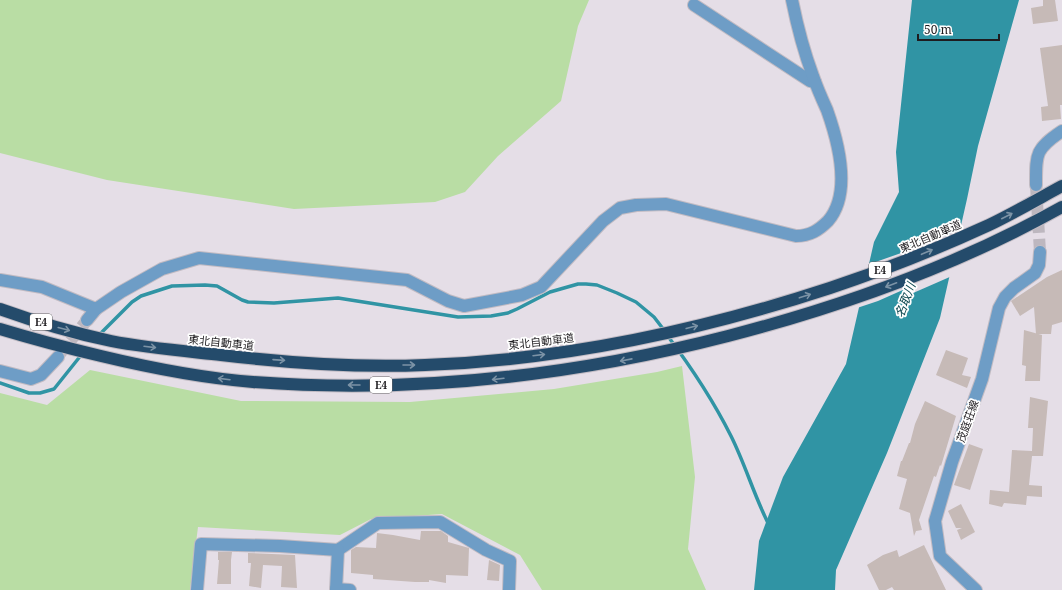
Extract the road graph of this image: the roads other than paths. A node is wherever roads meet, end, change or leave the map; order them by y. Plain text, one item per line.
1 (792, 0) edge
2 (694, 5) dead end
3 (815, 82) junction
4 (1062, 131) edge
5 (1036, 185) tunnel mouth
6 (1062, 185) edge
7 (1062, 207) edge
8 (1062, 214) edge
9 (986, 248) junction
10 (1040, 252) tunnel mouth
11 (0, 280) edge
12 (0, 309) edge
13 (96, 309) junction
14 (87, 320) tunnel mouth
15 (0, 329) edge
16 (58, 357) tunnel mouth
17 (0, 371) edge
18 (338, 550) junction
19 (198, 590) edge
20 (336, 590) edge
21 (350, 590) edge
22 (509, 590) edge
23 (976, 590) edge

1 - 3 street
2 - 3 street
3 - 13 street
4 - 5 street
12 -> 6 highway, 東北自動車道 / E4
7 - 9 highway, E4
8 - 9 highway
9 -> 15 highway, E4
10 - 23 street, 茂庭荘線
11 - 13 street
13 - 14 street
16 - 17 street
18 - 19 street
18 - 20 street
18 - 22 street
20 - 21 street

